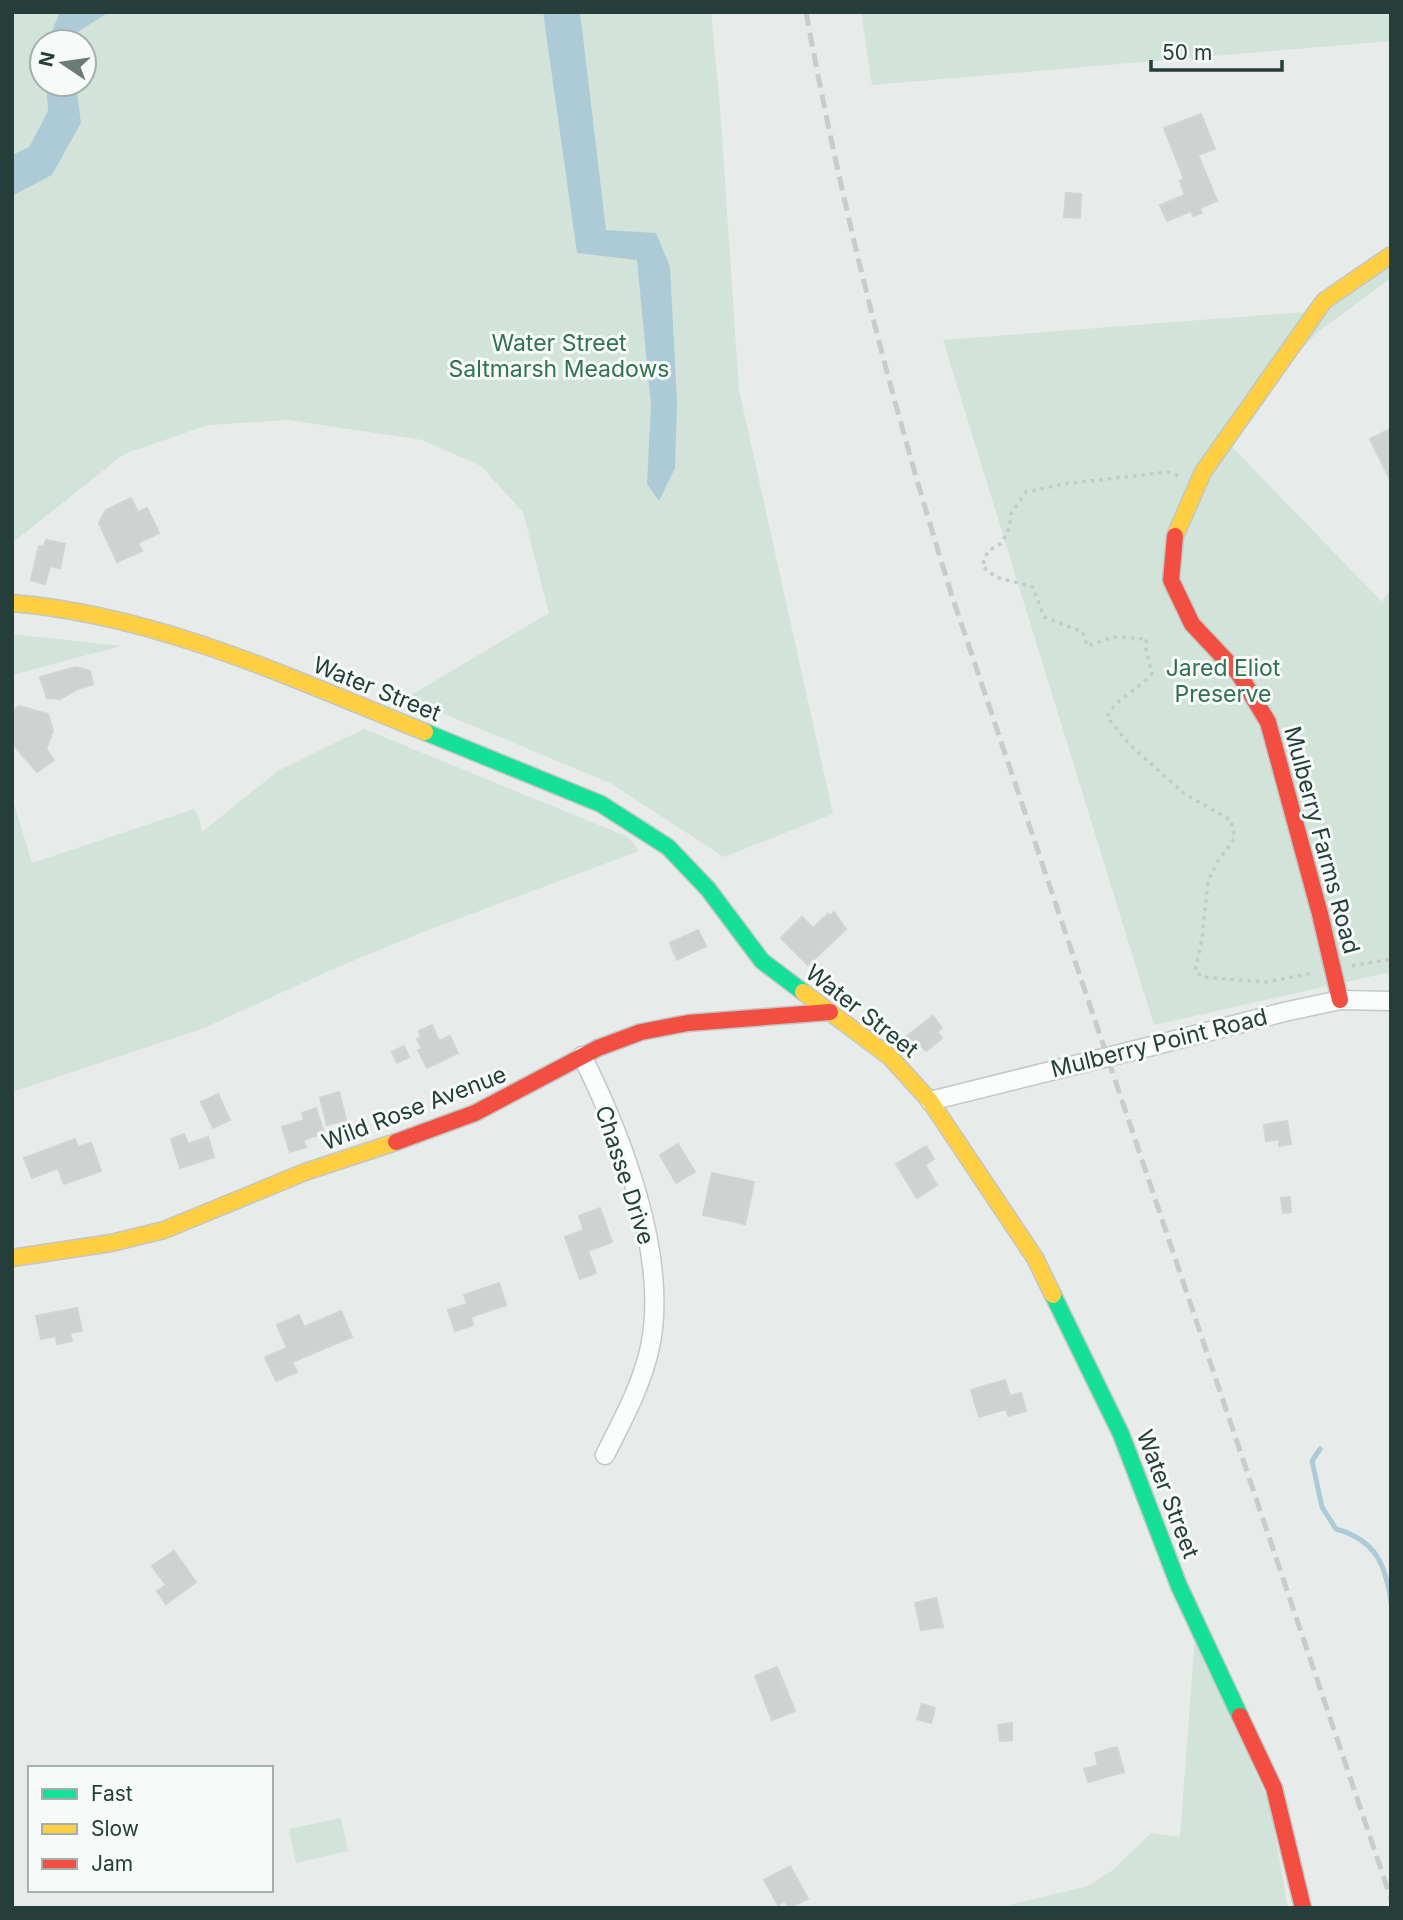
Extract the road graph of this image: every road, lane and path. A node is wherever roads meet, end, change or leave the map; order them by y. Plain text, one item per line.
1 (1391, 256) edge
2 (1197, 484) junction
3 (12, 603) edge
4 (1391, 959) edge
5 (1333, 970) junction
6 (1340, 1000) junction
7 (1391, 1001) edge
8 (830, 1012) junction
9 (582, 1056) junction
10 (930, 1101) junction
11 (12, 1258) edge
12 (605, 1455) dead end
13 (1303, 1908) edge

1 - 2 main road, Mulberry Farms Road
2 - 5 main road, Mulberry Farms Road
2 - 5 path
3 - 8 main road, Water Street
4 - 5 path
5 - 6 main road, Mulberry Farms Road
6 - 7 street, Mulberry Point Road
6 - 10 street, Mulberry Point Road, bridge
8 - 9 main road, Wild Rose Avenue
8 - 10 main road, Water Street
9 - 11 main road, Wild Rose Avenue
9 - 12 street, Chasse Drive
10 - 13 main road, Water Street

